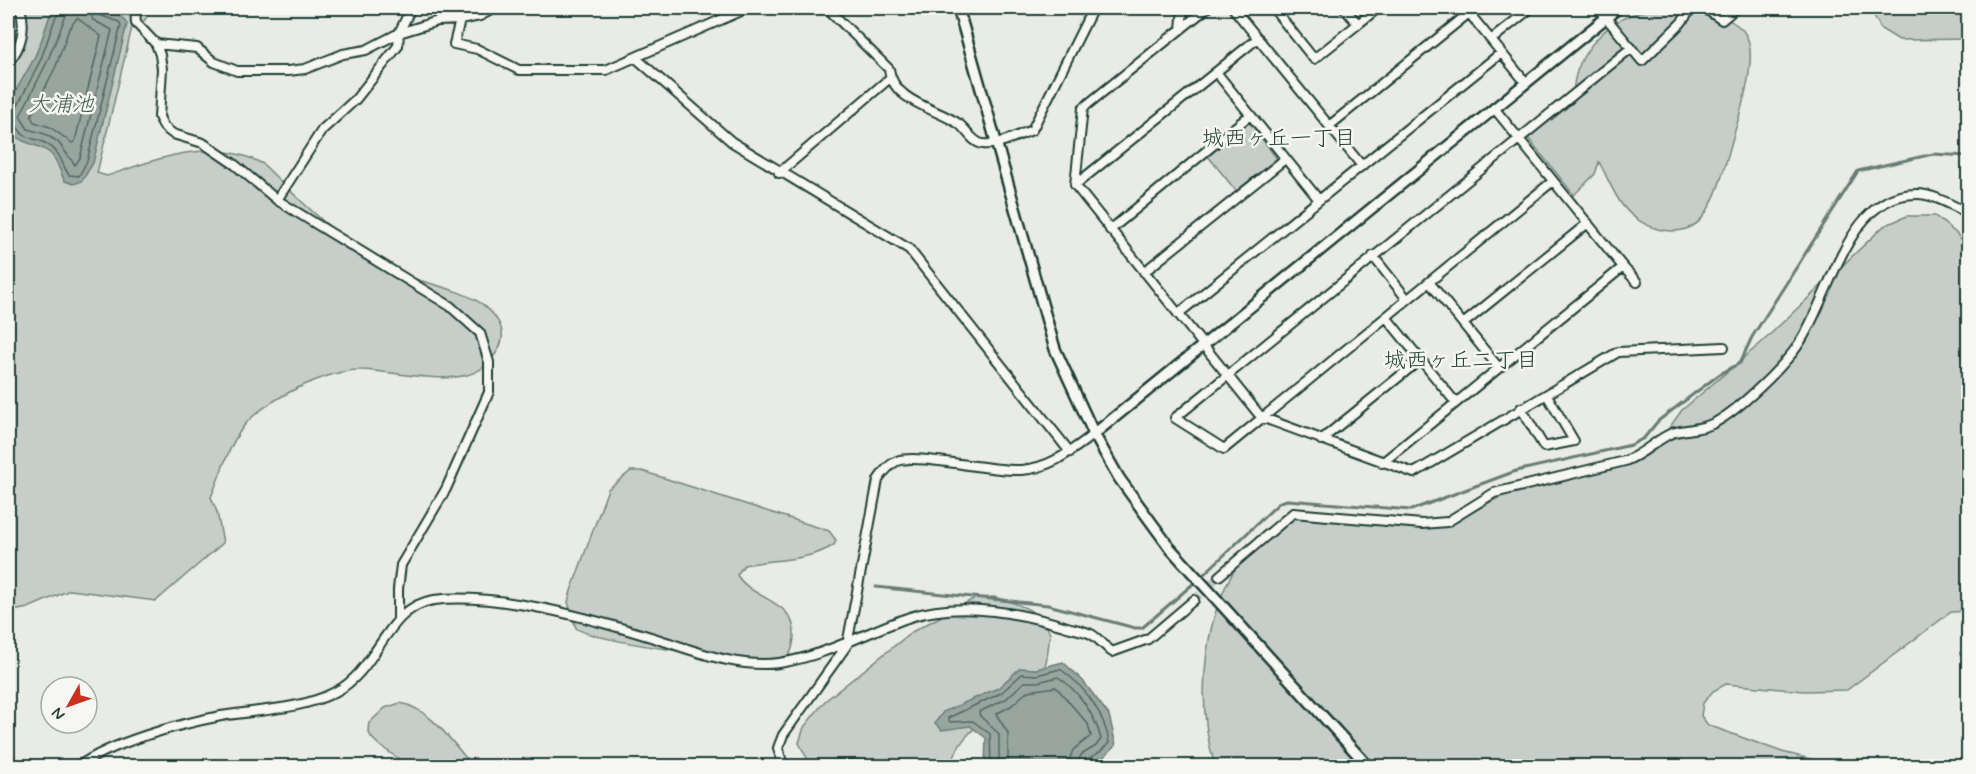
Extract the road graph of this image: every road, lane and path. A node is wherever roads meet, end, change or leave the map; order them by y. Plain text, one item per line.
1 (20, 8) edge
2 (135, 8) edge
3 (411, 8) edge
4 (495, 8) edge
5 (748, 8) edge
6 (827, 8) edge
7 (958, 8) edge
8 (1093, 8) edge
9 (1183, 8) edge
10 (1207, 8) edge
11 (1233, 8) edge
12 (1273, 8) edge
13 (1344, 8) edge
14 (1378, 8) edge
15 (1531, 8) edge
16 (1598, 8) edge
17 (1618, 8) edge
18 (1692, 8) edge
19 (1704, 8) edge
20 (1736, 8) edge
21 (1606, 18) junction
22 (460, 20) junction
23 (1358, 24) junction
24 (1181, 29) junction
25 (399, 33) junction
26 (1258, 38) junction
27 (1491, 40) junction
28 (156, 44) junction
29 (1631, 48) junction
30 (1501, 53) junction
31 (636, 58) junction
32 (8, 62) edge
33 (1216, 72) junction
34 (890, 78) junction
35 (1526, 83) junction
36 (1494, 108) junction
37 (1250, 115) junction
38 (1329, 126) junction
39 (1519, 139) junction
40 (995, 143) junction
41 (1286, 159) junction
42 (1362, 166) junction
43 (779, 173) junction
44 (1553, 181) junction
45 (1075, 185) junction
46 (277, 200) junction
47 (1319, 200) junction
48 (1968, 213) edge
49 (1588, 223) junction
50 (1110, 230) junction
51 (1373, 256) junction
52 (1623, 267) junction
53 (1144, 272) junction
54 (1429, 282) junction
55 (1637, 282) dead end
56 (1407, 299) junction
57 (1178, 314) junction
58 (1386, 317) junction
59 (1463, 324) junction
60 (1203, 345) junction
61 (1724, 347) dead end
62 (1421, 359) junction
63 (1499, 368) junction
64 (1227, 374) junction
65 (1547, 395) junction
66 (1456, 403) junction
67 (1521, 408) junction
68 (1262, 417) junction
69 (1094, 434) junction
70 (1321, 440) junction
71 (1070, 452) junction
72 (1382, 463) junction
73 (1219, 576) tunnel mouth
74 (1194, 600) tunnel mouth
75 (398, 619) junction
76 (847, 645) junction
77 (79, 766) edge
78 (783, 766) edge
79 (1368, 766) edge

1 - 32 street
2 - 28 street
3 - 25 street
4 - 22 street
5 - 31 street
6 - 34 street
7 - 40 street
8 - 40 street
9 - 24 street
10 - 24 street
11 - 26 street
12 - 23 street
13 - 23 street
14 - 23 street
15 - 27 street
16 - 21 street
17 - 21 street
18 - 29 street
19 - 20 street
21 - 29 street
21 - 35 street
22 - 25 street
22 - 31 street
24 - 45 street
25 - 28 street
25 - 46 street
26 - 33 street
26 - 38 street
27 - 30 street
27 - 38 street
28 - 46 street
29 - 39 street
30 - 35 street
30 - 42 street
31 - 43 street
33 - 37 street
33 - 45 street
34 - 40 street
34 - 43 street
35 - 36 street
36 - 39 street
36 - 60 street
37 - 41 street
37 - 50 street
38 - 42 street
39 - 44 street
39 - 51 street
40 - 69 street
41 - 47 street
41 - 53 street
42 - 47 street
43 - 71 street
44 - 49 street
44 - 54 street
45 - 50 street
46 - 75 street
47 - 57 street
48 - 73 street
49 - 52 street
49 - 59 street
50 - 53 street
51 - 56 street
51 - 64 street
52 - 55 street
52 - 63 street
53 - 57 street
54 - 56 street
54 - 59 street
56 - 58 street
57 - 60 street
58 - 62 street
58 - 68 street
59 - 63 street
60 - 64 street
60 - 69 street
61 - 65 street
62 - 66 street
62 - 70 street
63 - 66 street
64 - 68 street
64 - 68 street
65 - 67 street
65 - 67 street
66 - 72 street
67 - 72 street
68 - 70 street
69 - 71 street
69 - 79 street
70 - 72 street
71 - 76 street
74 - 76 street
75 - 76 street
75 - 77 street
76 - 78 street

